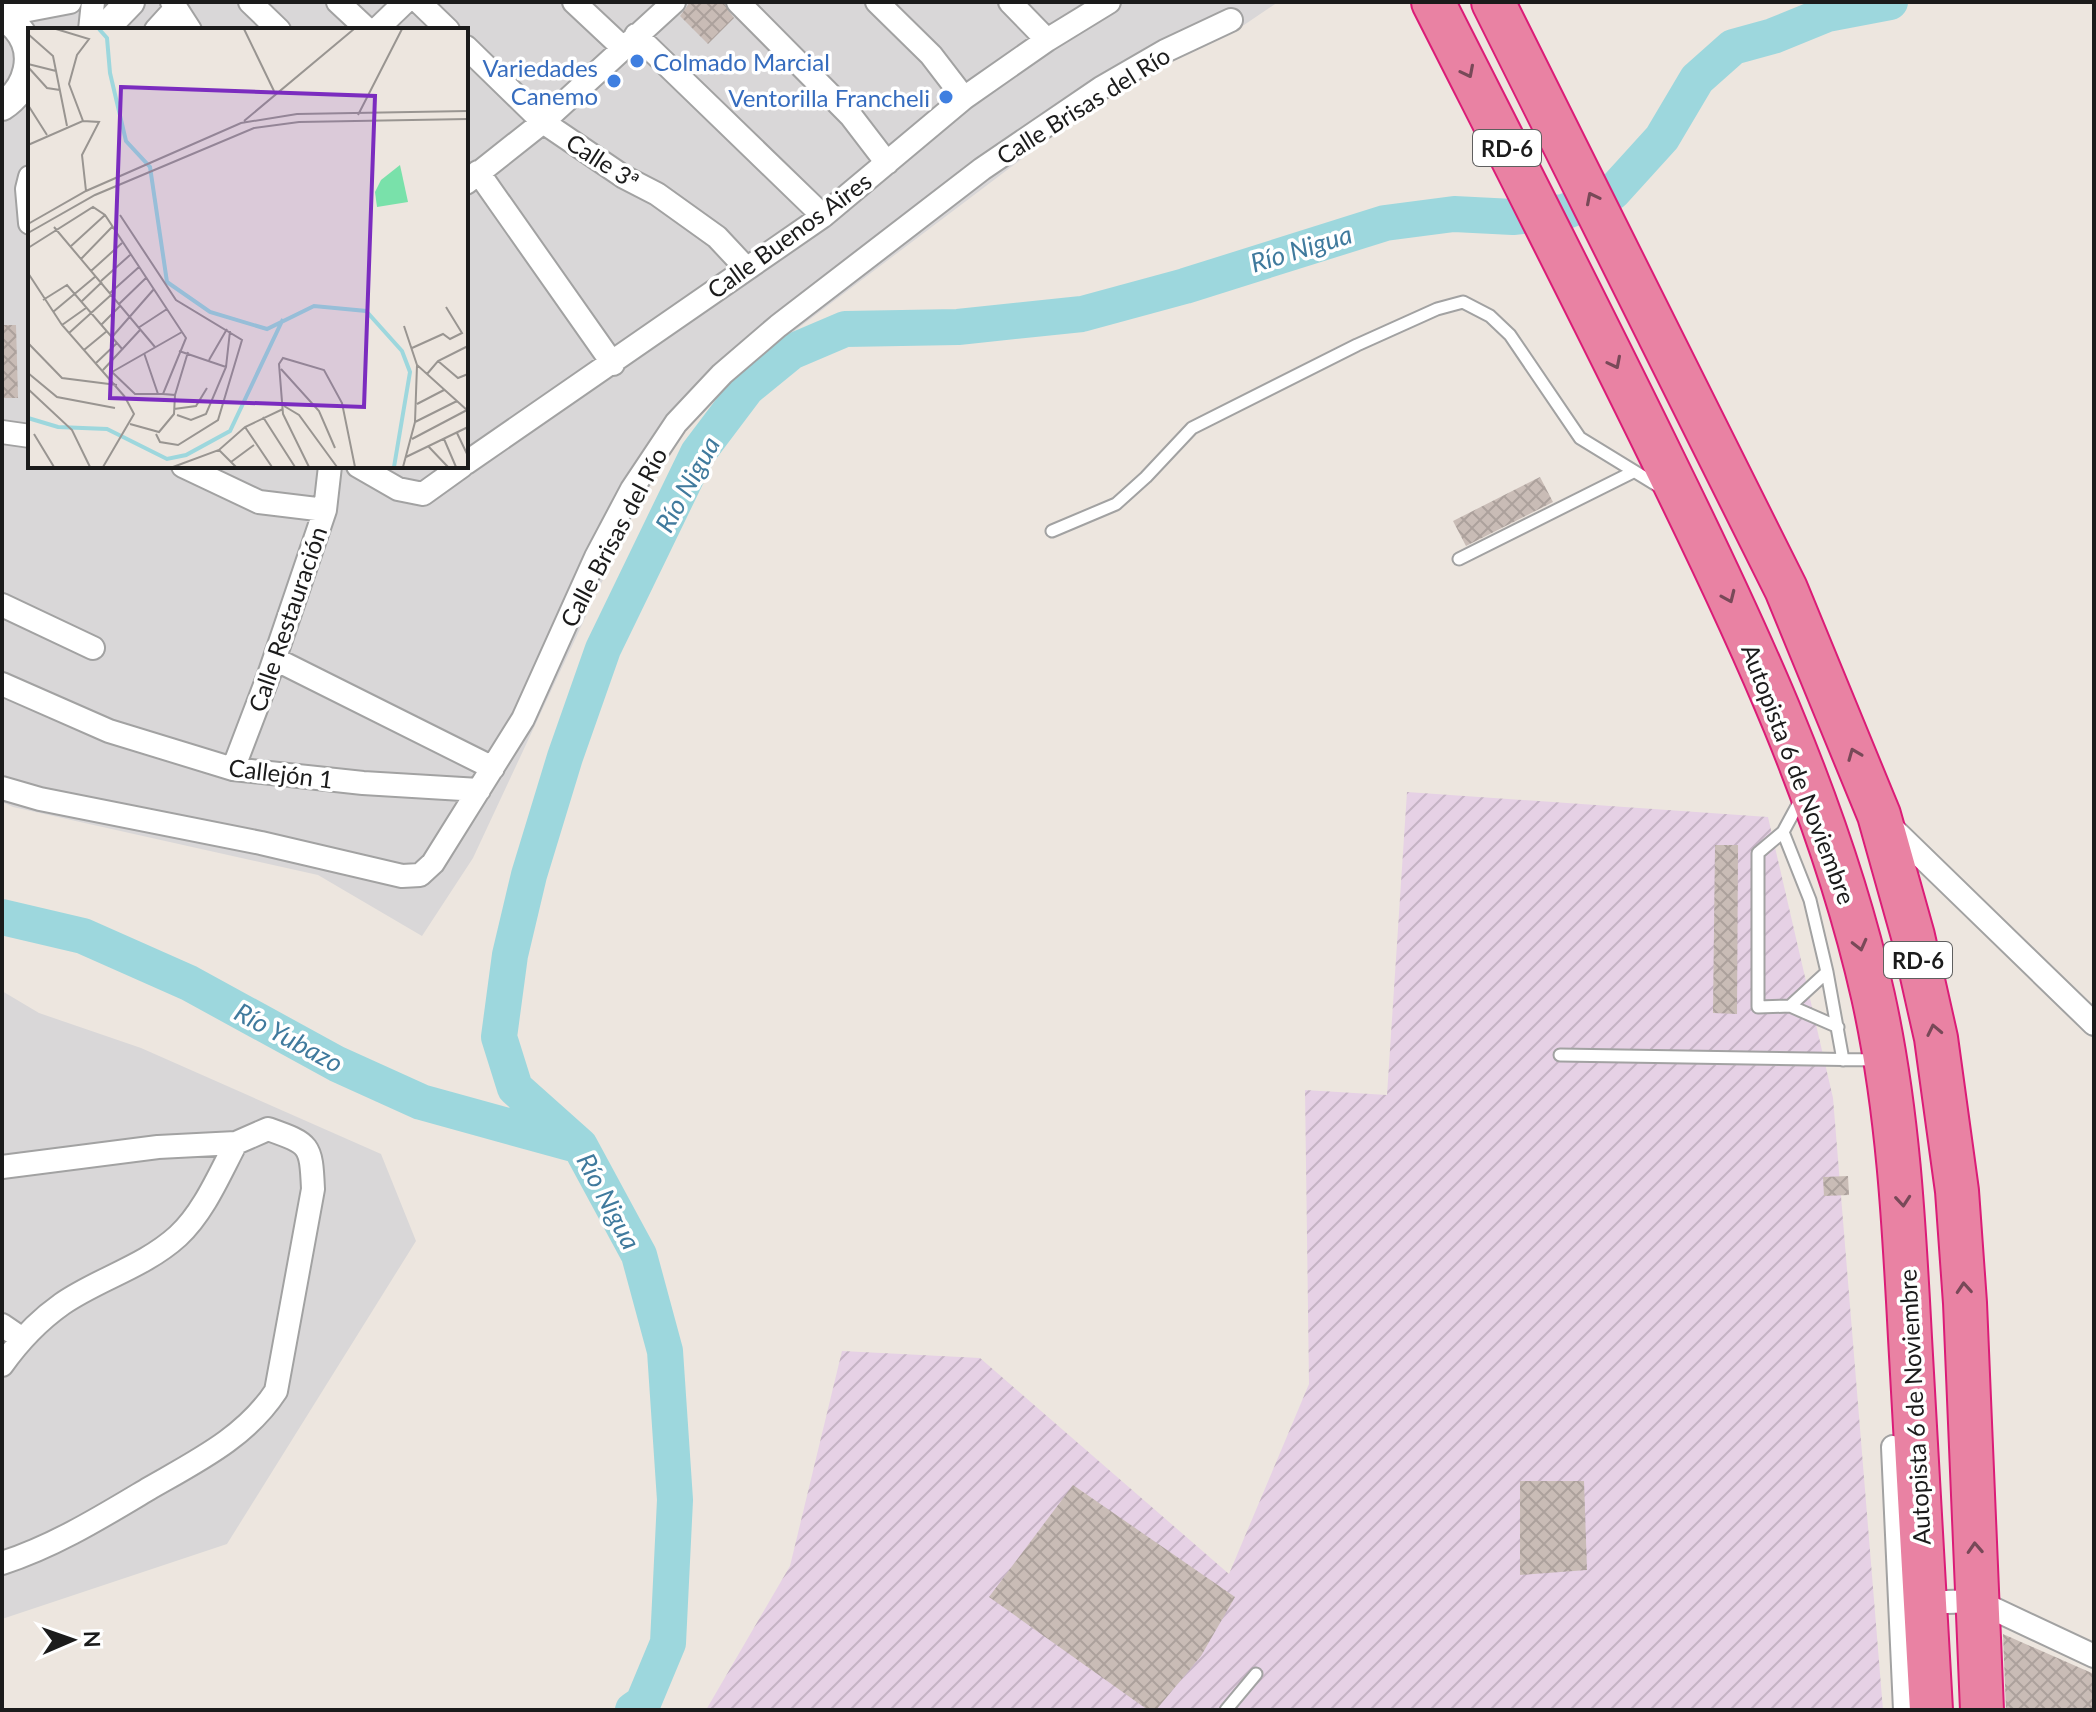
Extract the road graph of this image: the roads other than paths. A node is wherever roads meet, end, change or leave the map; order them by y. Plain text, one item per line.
1 (70, 2) edge
2 (93, 2) edge
3 (130, 2) edge
4 (250, 2) edge
5 (338, 2) edge
6 (405, 2) edge
7 (419, 2) edge
8 (574, 2) edge
9 (674, 2) edge
10 (738, 2) edge
11 (877, 2) edge
12 (1010, 2) edge
13 (1109, 2) edge
14 (1433, 2) edge
15 (1493, 2) edge
16 (174, 5) edge
17 (2, 15) edge
18 (1231, 20) dead end
19 (90, 28) edge
20 (105, 28) edge
21 (157, 28) edge
22 (189, 28) edge
23 (277, 28) edge
24 (366, 28) edge
25 (378, 28) edge
26 (446, 28) edge
27 (1047, 40) junction
28 (629, 41) junction
29 (468, 49) edge
30 (28, 56) edge
31 (28, 69) edge
32 (964, 98) junction
33 (14, 99) edge
34 (543, 122) junction
35 (887, 163) junction
36 (472, 178) edge
37 (823, 216) junction
38 (746, 268) junction
39 (613, 364) junction
40 (2, 432) edge
41 (28, 436) edge
42 (468, 461) edge
43 (187, 468) edge
44 (330, 468) edge
45 (361, 468) edge
46 (458, 468) edge
47 (1633, 472) junction
48 (1682, 499) junction
49 (325, 510) junction
50 (1052, 531) dead end
51 (1459, 559) dead end
52 (2, 605) edge
53 (93, 648) dead end
54 (275, 659) junction
55 (2, 684) edge
56 (493, 768) junction
57 (233, 769) junction
58 (1808, 786) junction
59 (2, 788) edge
60 (479, 790) junction
61 (1879, 815) junction
62 (1783, 832) junction
63 (1827, 972) junction
64 (1790, 1006) junction
65 (2094, 1024) edge
66 (1838, 1027) junction
67 (1560, 1055) dead end
68 (1843, 1060) junction
69 (1885, 1060) junction
70 (236, 1143) junction
71 (2, 1167) edge
72 (1908, 1303) junction
73 (2, 1325) edge
74 (21, 1338) junction
75 (2, 1365) edge
76 (1893, 1447) joint
77 (2, 1563) edge
78 (1977, 1601) junction
79 (1912, 1603) junction
80 (2094, 1656) edge
81 (1256, 1674) dead end
82 (1226, 1710) edge
83 (1905, 1710) edge
84 (1931, 1710) edge
85 (1982, 1710) edge

1 - 17 street
2 - 19 street
3 - 20 street
4 - 23 street
5 - 24 street
6 - 25 street
7 - 26 street
8 - 28 street
9 - 28 street
10 - 35 street
11 - 32 street
12 - 27 street
13 - 27 street, Calle Buenos Aires
14 -> 48 highway, Autopista 6 de Noviembre / RD-6
61 -> 15 highway, RD-6
16 - 21 street
16 - 22 street
17 - 30 street
18 - 56 street, Calle Brisas del Río
27 - 32 street, Calle Buenos Aires
28 - 34 street
28 - 37 street
29 - 34 street, Calle 3ª
31 - 33 street
32 - 35 street, Calle Buenos Aires
34 - 36 street
34 - 38 street, Calle 3ª
35 - 37 street, Calle Buenos Aires
36 - 39 street
37 - 38 street, Calle Buenos Aires
38 - 39 street, Calle Buenos Aires
39 - 42 street, Calle Buenos Aires
40 - 41 street
43 - 49 street
44 - 49 street, Calle Restauración
45 - 46 street, Calle Buenos Aires
47 - 48 lane
47 - 50 lane
47 - 51 lane
48 -> 58 highway, Autopista 6 de Noviembre / RD-6
49 - 54 street, Calle Restauración
52 - 53 street
54 - 56 street
54 - 57 street, Calle Restauración
55 - 57 street, Callejón 1
56 - 60 street, Calle Brisas del Río
57 - 60 street, Callejón 1
58 - 62 lane
58 -> 69 highway, Autopista 6 de Noviembre / RD-6
59 - 60 street, Calle Brisas del Río
61 - 65 street
78 -> 61 highway, RD-6
62 - 63 lane
62 - 64 lane
63 - 64 lane
63 - 66 lane
64 - 66 lane
66 - 68 lane
67 - 68 lane
68 - 69 lane
69 -> 72 highway, Autopista 6 de Noviembre / RD-6
70 - 71 street
70 - 74 street
70 - 77 street
72 - 76 highway
72 - 79 highway, Autopista 6 de Noviembre / RD-6
73 - 74 street
74 - 75 street
76 - 79 street
78 - 79 street
78 - 80 street
78 - 85 highway, RD-6
79 - 83 street
79 - 84 highway, Autopista 6 de Noviembre / RD-6
81 - 82 lane

